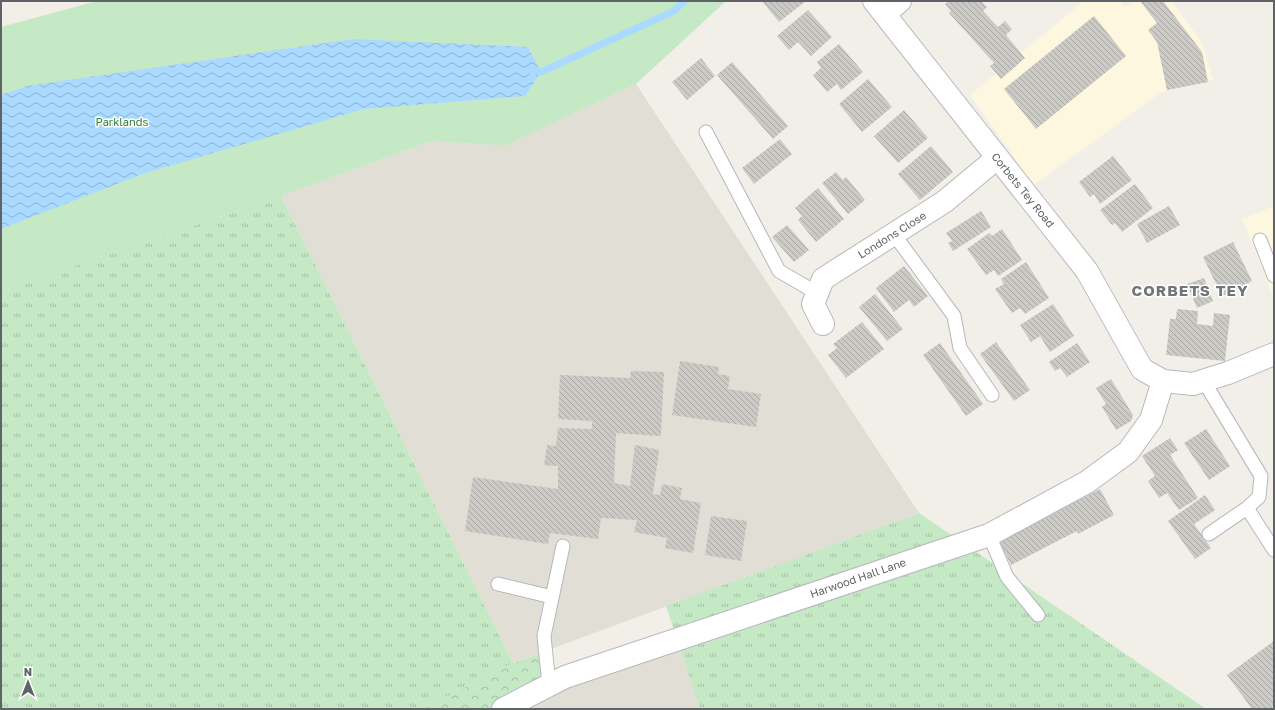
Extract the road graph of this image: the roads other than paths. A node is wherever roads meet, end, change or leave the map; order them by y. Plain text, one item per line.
1 (886, 5) edge
2 (706, 132) dead end
3 (997, 158) junction
4 (893, 233) junction
5 (1260, 240) dead end
6 (1274, 276) edge
7 (817, 293) junction
8 (824, 324) dead end
9 (1274, 354) edge
10 (1204, 380) junction
11 (1163, 381) junction
12 (992, 395) dead end
13 (1247, 508) junction
14 (1209, 534) dead end
15 (989, 535) junction
16 (563, 546) dead end
17 (1274, 550) edge
18 (498, 584) dead end
19 (552, 597) junction
20 (1038, 615) dead end
21 (550, 685) junction
22 (503, 709) edge

1 - 3 street, Corbets Tey Road
2 - 7 lane
3 - 4 street, Londons Close
3 - 11 street, Corbets Tey Road
4 - 7 street, Londons Close
4 - 12 lane
5 - 6 lane
7 - 8 street
9 - 10 street
10 - 11 street
10 - 13 lane
11 - 15 street, Harwood Hall Lane
13 - 14 lane
13 - 17 lane
15 - 20 lane
15 - 21 street, Harwood Hall Lane
16 - 19 lane
18 - 19 lane
19 - 21 lane
21 - 22 street, Harwood Hall Lane

